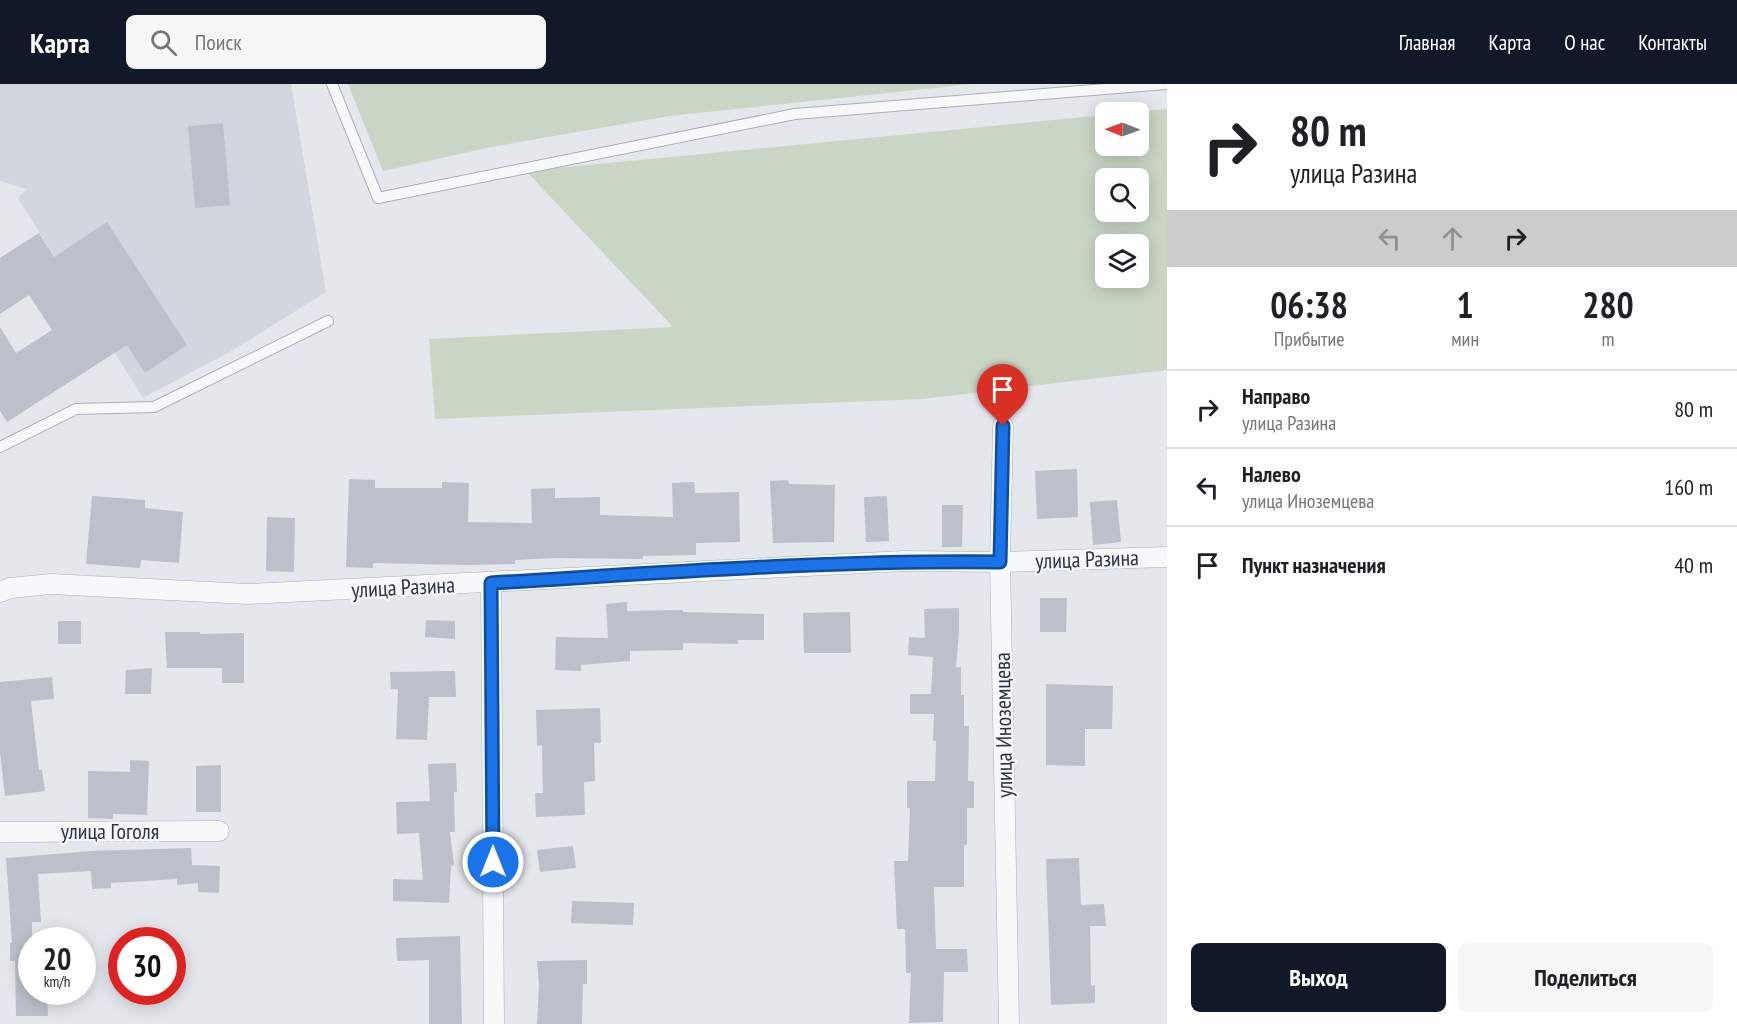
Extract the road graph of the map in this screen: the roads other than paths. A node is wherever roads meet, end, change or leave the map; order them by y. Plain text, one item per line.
1 (332, 84) edge
2 (1167, 84) edge
3 (328, 321) dead end
4 (1003, 426) dead end
5 (0, 447) edge
6 (1167, 557) edge
7 (1000, 562) junction
8 (491, 583) junction
9 (0, 592) edge
10 (219, 831) dead end
11 (0, 832) edge
12 (494, 1024) edge
13 (1009, 1024) edge

1 - 2 lane
3 - 5 lane
4 - 7 street, улица Иноземцева
6 - 7 street, улица Разина
7 - 8 street, улица Разина
7 - 13 street, улица Иноземцева
8 - 9 street, улица Разина
8 - 12 street
10 - 11 street, улица Гоголя

